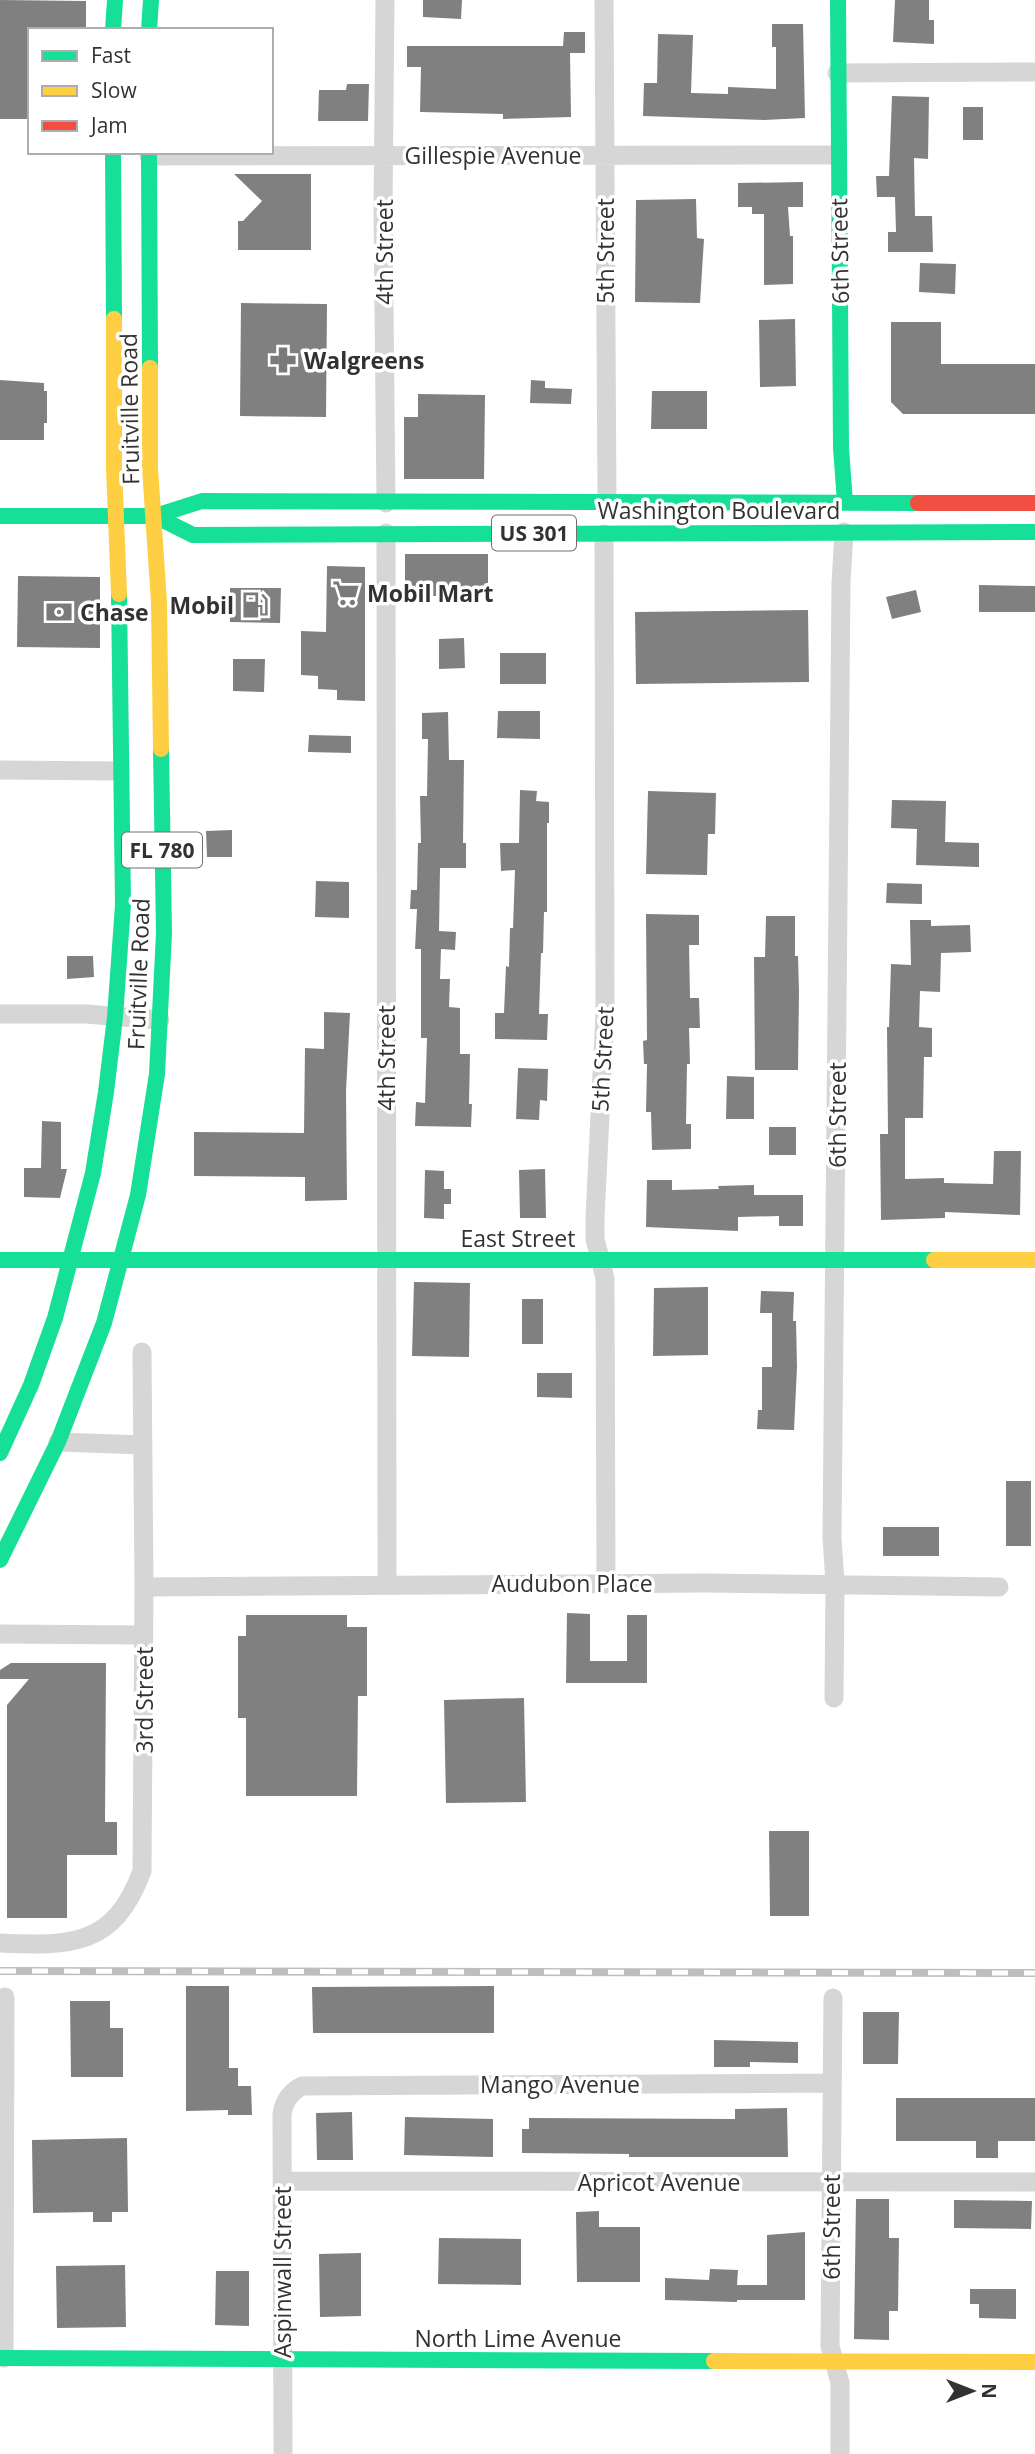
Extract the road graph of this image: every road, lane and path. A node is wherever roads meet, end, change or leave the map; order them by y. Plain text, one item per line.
1 (115, 0) edge
2 (151, 0) edge
3 (385, 0) edge
4 (604, 0) edge
5 (838, 0) edge
6 (114, 28) edge
7 (149, 28) edge
8 (1035, 72) edge
9 (837, 73) junction
10 (113, 154) edge
11 (149, 154) edge
12 (385, 155) junction
13 (837, 155) junction
14 (604, 156) junction
15 (607, 502) junction
16 (796, 502) junction
17 (845, 502) junction
18 (386, 503) junction
19 (1035, 503) edge
20 (0, 516) edge
21 (116, 516) junction
22 (155, 516) junction
23 (1035, 532) edge
24 (386, 533) junction
25 (844, 533) junction
26 (604, 534) junction
27 (0, 770) edge
28 (120, 771) junction
29 (0, 1014) edge
30 (115, 1017) junction
31 (160, 1020) junction
32 (71, 1258) junction
33 (121, 1258) junction
34 (0, 1260) edge
35 (385, 1260) junction
36 (834, 1260) junction
37 (1035, 1260) edge
38 (601, 1261) junction
39 (142, 1352) dead end
40 (58, 1442) junction
41 (142, 1445) junction
42 (2, 1446) edge
43 (0, 1560) edge
44 (606, 1583) junction
45 (835, 1583) junction
46 (387, 1584) junction
47 (144, 1587) junction
48 (999, 1587) dead end
49 (0, 1634) edge
50 (144, 1635) junction
51 (834, 1698) dead end
52 (0, 1943) edge
53 (5, 1997) dead end
54 (833, 1998) dead end
55 (831, 2083) junction
56 (291, 2093) joint
57 (282, 2181) junction
58 (831, 2182) junction
59 (1035, 2182) edge
60 (2, 2358) edge
61 (282, 2360) junction
62 (834, 2362) junction
63 (1035, 2362) edge
64 (284, 2454) edge
65 (841, 2454) edge

1 - 6 main road
2 - 7 main road
3 - 12 street, 4th Street
4 - 14 street, 5th Street
5 - 9 main road, 6th Street
8 - 9 street
9 - 13 main road, 6th Street
10 - 21 main road, Fruitville Road
11 - 12 street, Gillespie Avenue
11 - 22 main road, Fruitville Road
12 - 14 street, Gillespie Avenue
12 - 18 street, 4th Street
13 - 14 street, Gillespie Avenue
13 - 17 main road, 6th Street
14 - 15 street, 5th Street
15 - 16 main road, Washington Boulevard / US 301
15 - 18 main road, Washington Boulevard / US 301
16 - 17 main road, Washington Boulevard / US 301
16 - 26 main road
17 - 19 main road, Washington Boulevard / US 301
18 - 22 main road, Washington Boulevard / US 301
20 - 21 main road, Washington Boulevard / US 301
21 - 22 main road, Washington Boulevard / US 301
21 - 28 main road, Fruitville Road / FL 780
22 - 24 main road, Washington Boulevard / US 301
22 - 31 main road, Fruitville Road / FL 780
23 - 25 main road, Washington Boulevard / US 301
24 - 26 main road, Washington Boulevard / US 301
24 - 35 street, 4th Street
25 - 26 main road, Washington Boulevard / US 301
25 - 36 street, 6th Street
26 - 38 street, 5th Street
27 - 28 street
28 - 30 main road, Fruitville Road / FL 780
29 - 30 street
30 - 31 street
30 - 32 main road, Fruitville Road / FL 780
31 - 33 main road, Fruitville Road / FL 780
32 - 33 main road, East Street
32 - 34 main road, East Street
32 - 42 main road, Fruitville Road / FL 780
33 - 35 main road, East Street
33 - 40 main road, Fruitville Road / FL 780
35 - 38 main road, East Street
35 - 46 street, 4th Street
36 - 37 main road, East Street
36 - 38 main road, East Street
36 - 45 street, 6th Street
38 - 44 street, 5th Street
39 - 41 street, 3rd Street
40 - 41 street
40 - 43 main road, Fruitville Road / FL 780
41 - 47 street, 3rd Street
44 - 45 street, Audubon Place
44 - 46 street, Audubon Place
45 - 48 street, Audubon Place
45 - 51 street, 6th Street
46 - 47 street, Audubon Place
47 - 50 street, 3rd Street
49 - 50 street
50 - 52 street, 3rd Street
53 - 60 street
54 - 55 street, 6th Street
55 - 56 street, Mango Avenue
55 - 58 street, 6th Street
56 - 57 street, Aspinwall Street
57 - 58 street, Apricot Avenue
57 - 61 street, Aspinwall Street
58 - 59 street, Apricot Avenue
58 - 62 street, 6th Street
60 - 61 main road, North Lime Avenue
61 - 62 main road, North Lime Avenue
61 - 64 street, Aspinwall Street
62 - 63 main road, North Lime Avenue
62 - 65 street, 6th Street

